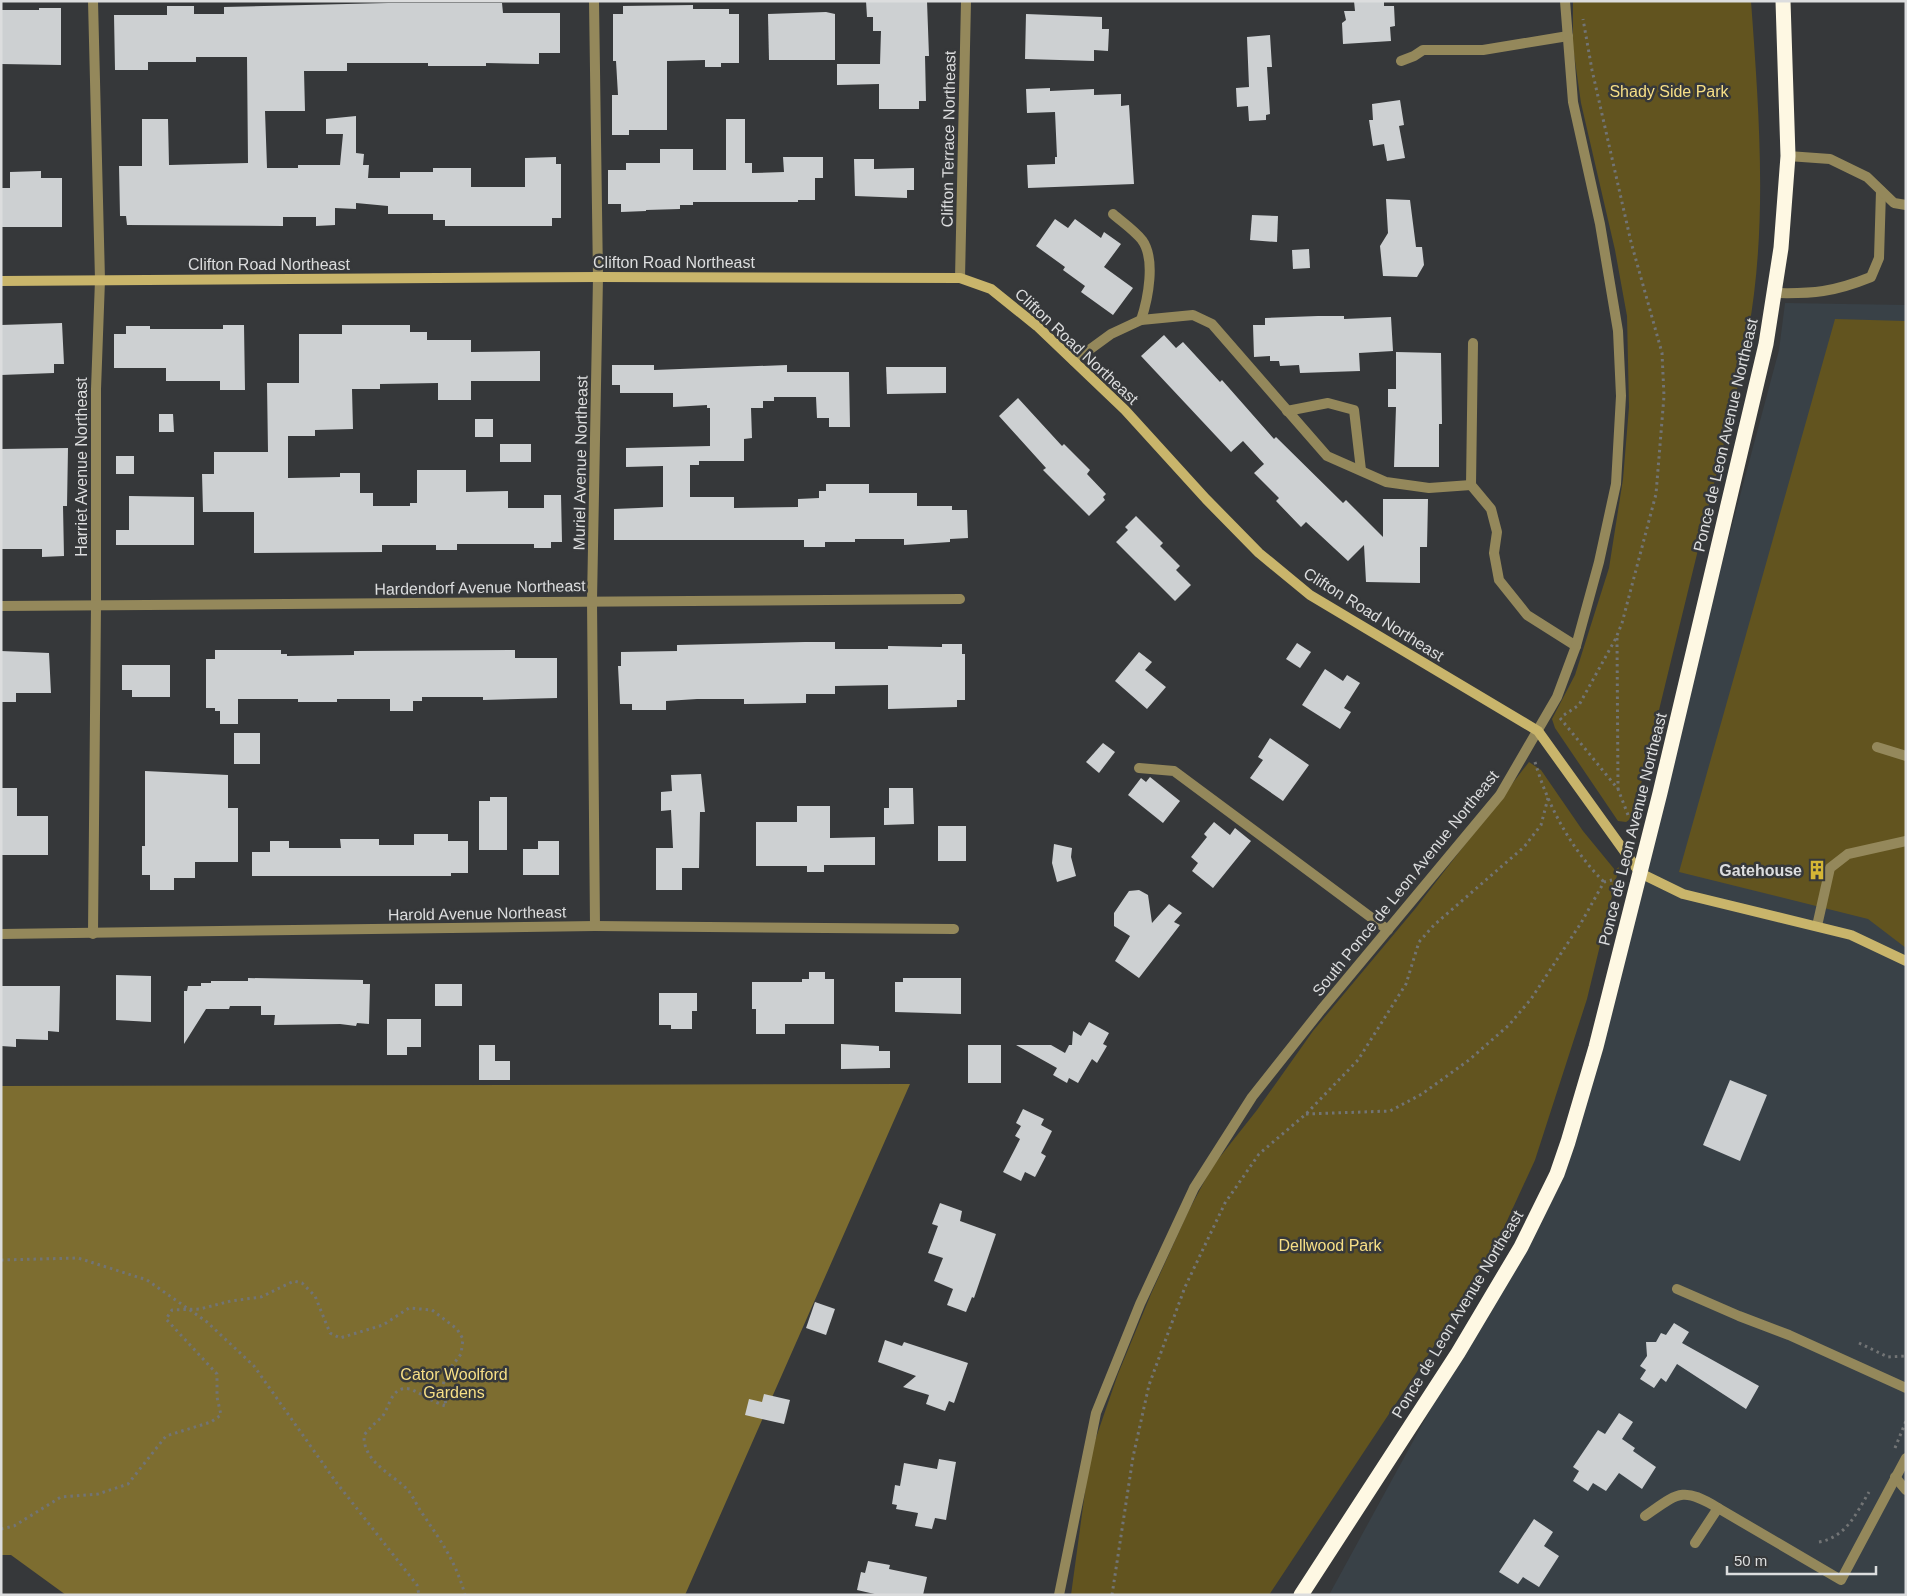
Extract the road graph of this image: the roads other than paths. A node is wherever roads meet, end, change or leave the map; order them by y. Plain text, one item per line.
1 (93, 1) edge
2 (594, 1) edge
3 (966, 1) edge
4 (1565, 1) edge
5 (1783, 1) edge
6 (1568, 36) junction
7 (1401, 61) dead end
8 (1788, 156) junction
9 (1882, 191) junction
10 (1906, 205) edge
11 (1113, 214) dead end
12 (598, 277) junction
13 (960, 278) junction
14 (100, 280) junction
15 (1, 282) edge
16 (1774, 293) junction
17 (1141, 320) junction
18 (1473, 343) dead end
19 (1074, 361) junction
20 (1287, 411) junction
21 (1361, 470) junction
22 (1470, 485) junction
23 (960, 599) dead end
24 (592, 600) junction
25 (1, 606) edge
26 (96, 606) junction
27 (1576, 646) junction
28 (1538, 731) junction
29 (1877, 747) dead end
30 (1906, 756) edge
31 (1139, 768) dead end
32 (1906, 841) edge
33 (1640, 873) junction
34 (595, 926) junction
35 (1817, 926) junction
36 (954, 929) dead end
37 (1388, 930) junction
38 (1, 934) edge
39 (93, 934) junction
40 (1906, 961) edge
41 (1678, 1289) dead end
42 (1906, 1388) edge
43 (1906, 1458) edge
44 (1895, 1477) junction
45 (1906, 1490) edge
46 (1718, 1508) junction
47 (1645, 1516) dead end
48 (1695, 1543) dead end
49 (1060, 1595) edge
50 (1301, 1595) edge

1 - 14 street, Harriet Avenue Northeast
2 - 12 street, Muriel Avenue Northeast
3 - 13 street, Clifton Terrace Northeast
4 - 6 street, South Ponce de Leon Avenue Northeast
5 - 8 highway, Ponce de Leon Avenue Northeast
6 - 7 street
6 - 27 street, South Ponce de Leon Avenue Northeast
8 - 9 street
8 - 16 highway, Ponce de Leon Avenue Northeast
9 - 10 street
9 - 16 street
11 - 17 street
12 - 13 street, Clifton Road Northeast
12 - 14 street, Clifton Road Northeast
12 - 24 street, Muriel Avenue Northeast
13 - 19 street, Clifton Road Northeast
14 - 15 street, Clifton Road Northeast
14 - 26 street, Harriet Avenue Northeast
16 - 33 highway, Ponce de Leon Avenue Northeast
17 - 19 street
17 - 20 street
18 - 22 street
19 - 28 street, Clifton Road Northeast
20 - 21 street
20 - 21 street
21 - 22 street
22 - 27 street
23 - 24 street, Hardendorf Avenue Northeast
24 - 26 street, Hardendorf Avenue Northeast
24 - 34 street, Muriel Avenue Northeast
25 - 26 street, Hardendorf Avenue Northeast
26 - 39 street, Harriet Avenue Northeast
27 - 28 street, South Ponce de Leon Avenue Northeast
28 - 33 street, Clifton Road Northeast
28 - 37 street, South Ponce de Leon Avenue Northeast
29 - 30 street
31 - 37 street
32 - 35 street
33 - 35 street, Clifton Road Northeast
33 - 50 highway, Ponce de Leon Avenue Northeast
34 - 36 street, Harold Avenue Northeast
34 - 39 street, Harold Avenue Northeast
35 - 40 street, Clifton Road Northeast
37 - 49 street, South Ponce de Leon Avenue Northeast
38 - 39 street, Harold Avenue Northeast
41 - 42 street
43 - 44 street
44 - 45 street
44 - 46 street
46 - 47 street
46 - 48 street

